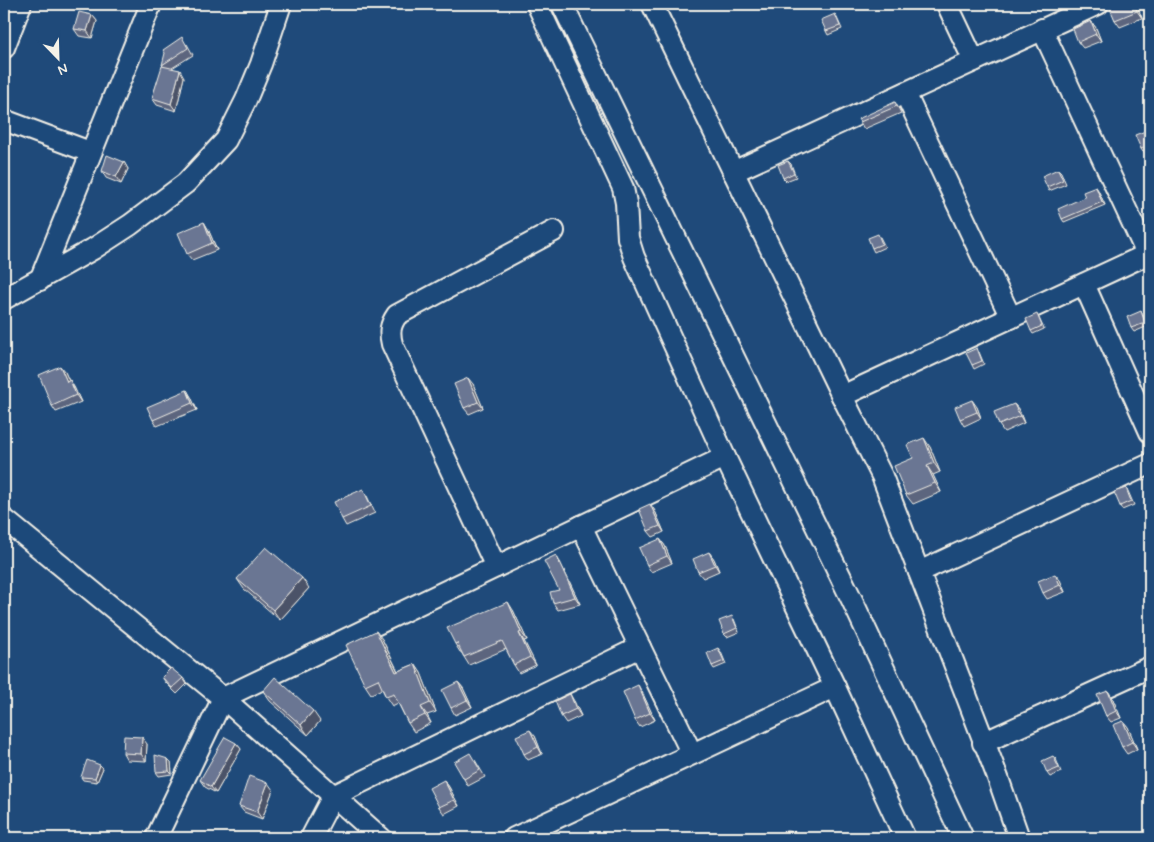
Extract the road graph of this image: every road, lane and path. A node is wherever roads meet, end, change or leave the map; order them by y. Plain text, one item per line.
1 (21, 4) edge
2 (151, 4) edge
3 (281, 4) edge
4 (537, 4) edge
5 (562, 4) edge
6 (947, 4) edge
7 (1098, 4) edge
8 (656, 5) edge
9 (1042, 29) junction
10 (4, 48) edge
11 (974, 60) junction
12 (905, 93) junction
13 (4, 120) edge
14 (90, 152) junction
15 (733, 172) junction
16 (554, 231) dead end
17 (1148, 254) edge
18 (40, 280) junction
19 (1084, 284) junction
20 (4, 299) edge
21 (1011, 318) junction
22 (842, 396) junction
23 (1150, 432) edge
24 (725, 457) junction
25 (1150, 464) edge
26 (4, 518) edge
27 (581, 526) junction
28 (496, 567) junction
29 (919, 572) junction
30 (640, 647) junction
31 (1150, 666) edge
32 (835, 686) junction
33 (223, 698) junction
34 (983, 742) junction
35 (692, 754) junction
36 (333, 796) junction
37 (156, 838) edge
38 (311, 838) edge
39 (381, 838) edge
40 (514, 838) edge
41 (905, 838) edge
42 (963, 838) edge
43 (1019, 838) edge

1 - 10 street
2 - 14 street
3 - 18 street
4 - 24 street
5 - 42 street
6 - 11 street
7 - 9 street
8 - 15 street
9 - 11 street
9 - 17 street
11 - 12 street
12 - 15 street
12 - 21 street
13 - 14 street
14 - 18 street
15 - 22 street
16 - 28 street
17 - 19 street
18 - 20 street
19 - 21 street
19 - 23 street
21 - 22 street
22 - 29 street
24 - 27 street
24 - 32 street
25 - 29 street
26 - 33 street
27 - 28 street
27 - 30 street
28 - 33 street
29 - 34 street
30 - 35 street
30 - 36 street
31 - 34 street
32 - 35 street
32 - 41 street
33 - 36 street
33 - 37 street
34 - 43 street
35 - 40 street
36 - 38 street
36 - 39 street

